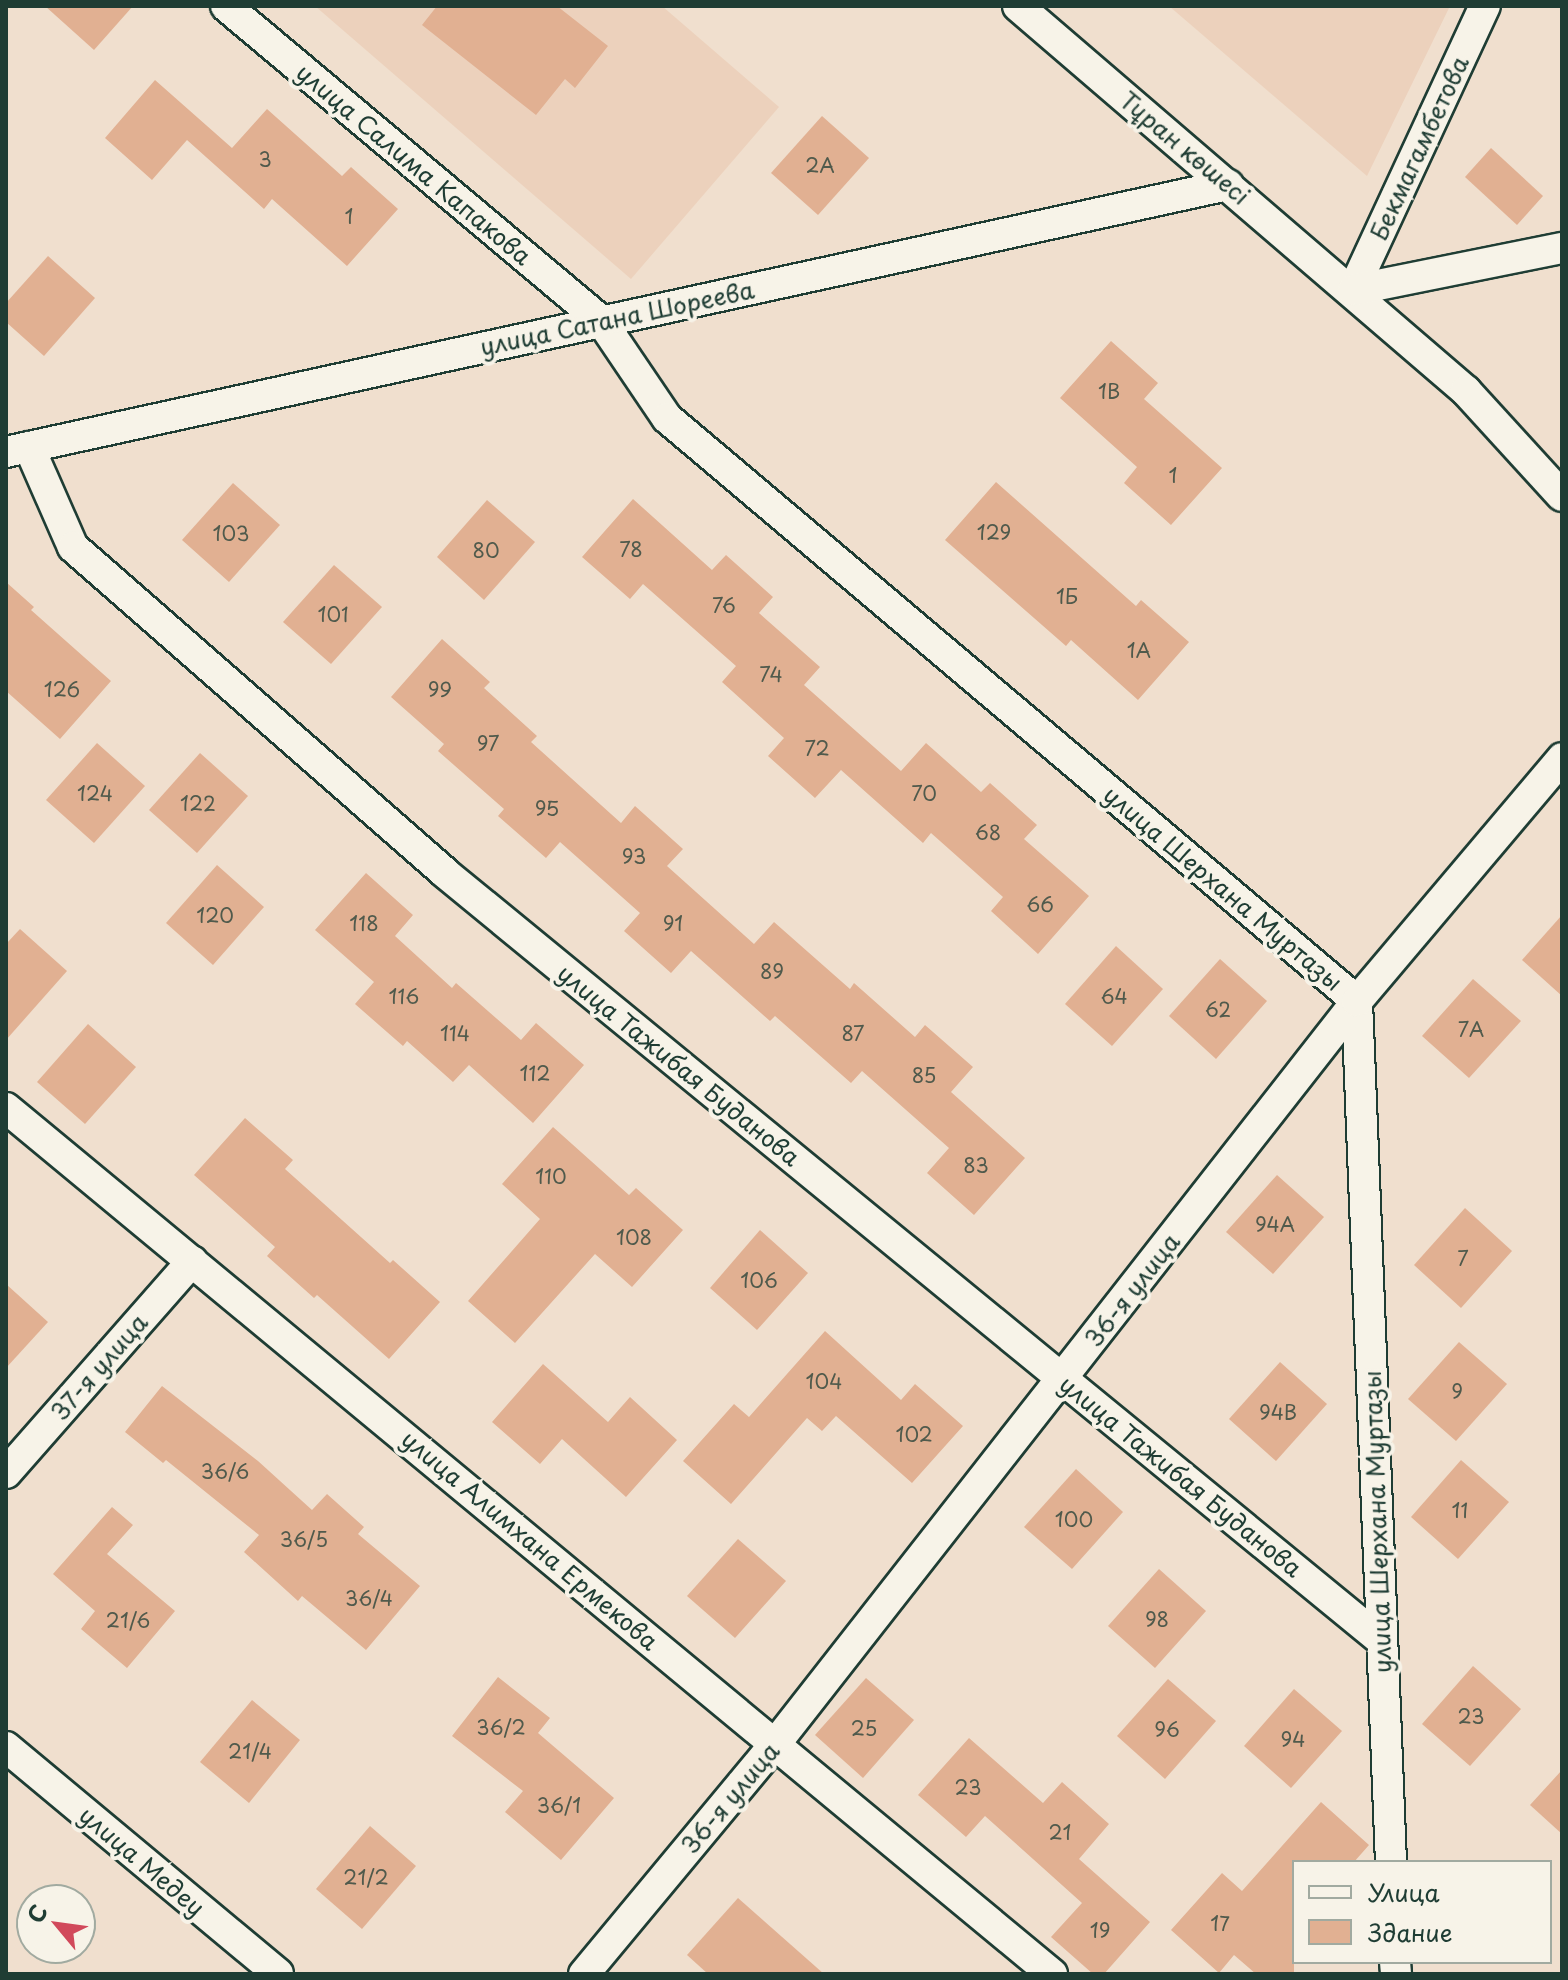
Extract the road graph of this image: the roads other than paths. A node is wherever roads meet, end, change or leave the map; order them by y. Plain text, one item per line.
1 (226, 6) edge
2 (1018, 6) edge
3 (1485, 6) edge
4 (1228, 185) junction
5 (1562, 248) edge
6 (1353, 290) junction
7 (602, 322) junction
8 (18, 450) edge
9 (1562, 496) edge
10 (1562, 758) edge
11 (1357, 1001) junction
12 (6, 1108) edge
13 (192, 1261) junction
14 (1063, 1379) junction
15 (6, 1473) edge
16 (1381, 1640) junction
17 (776, 1743) junction
18 (6, 1747) edge
19 (1391, 1860) edge
20 (278, 1974) edge
21 (584, 1974) edge
22 (1052, 1974) edge

1 - 7 street, улица Салима Капакова
2 - 4 street, Тұран көшесі
3 - 6 street, Бекмагамбетова
4 - 6 street, Тұран көшесі
4 - 7 street, улица Сатана Шореева
5 - 6 street
6 - 9 street, Тұран көшесі
7 - 8 street, улица Сатана Шореева
7 - 11 street, улица Шерхана Муртазы
8 - 14 street, улица Тажибая Буданова
10 - 11 street, 36-я улица
11 - 14 street, 36-я улица
11 - 16 street, улица Шерхана Муртазы
12 - 13 street, улица Алимхана Ермекова
13 - 15 street, 37-я улица
13 - 17 street, улица Алимхана Ермекова
14 - 16 street, улица Тажибая Буданова
14 - 17 street, 36-я улица
16 - 19 street, улица Шерхана Муртазы
17 - 21 street, 36-я улица
17 - 22 street, улица Алимхана Ермекова
18 - 20 street, улица Медеу

